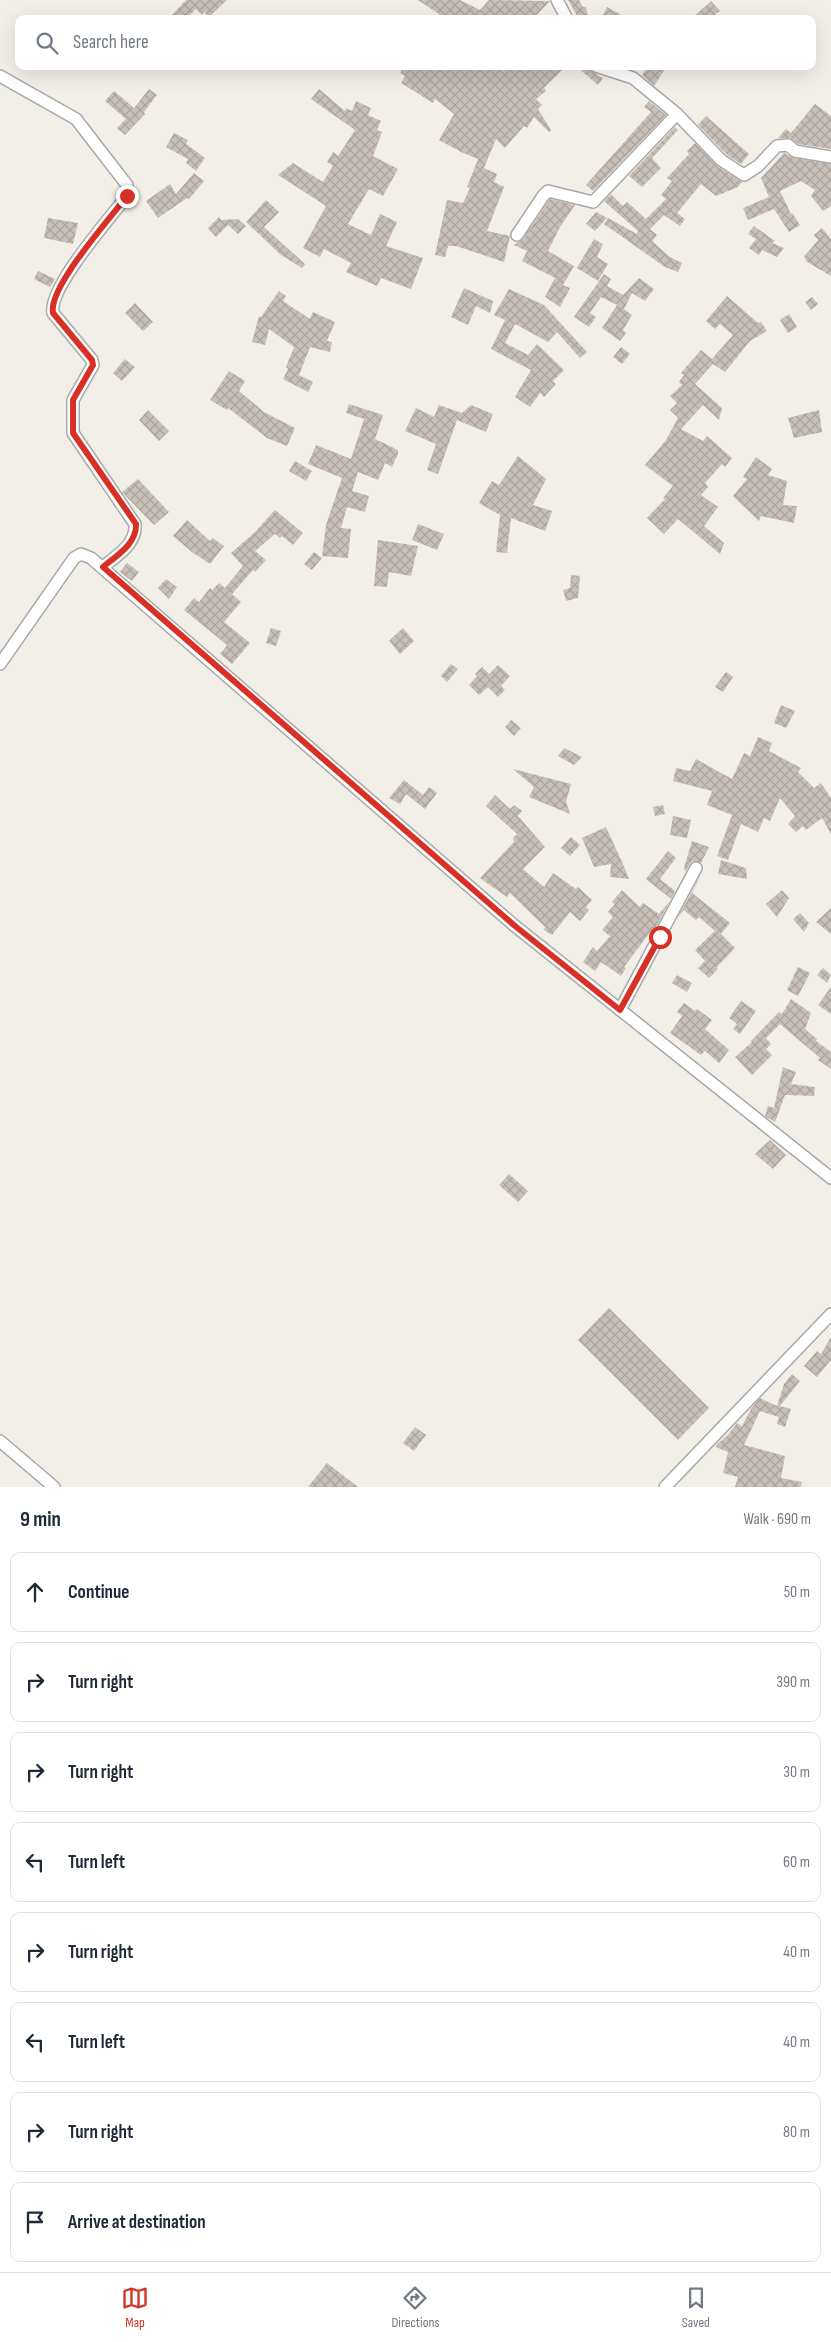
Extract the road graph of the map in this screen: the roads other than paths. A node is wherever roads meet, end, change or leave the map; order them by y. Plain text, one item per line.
1 (557, 0) edge
2 (565, 15) edge
3 (608, 70) edge
4 (0, 76) edge
5 (677, 114) junction
6 (831, 157) edge
7 (517, 236) dead end
8 (103, 567) junction
9 (0, 664) edge
10 (696, 868) dead end
11 (620, 1010) junction
12 (831, 1178) edge
13 (831, 1314) edge
14 (0, 1441) edge
15 (54, 1487) edge
16 (665, 1487) edge

1 - 2 street
3 - 5 street
4 - 8 street
5 - 6 street
5 - 7 street
8 - 9 street
8 - 11 street
10 - 11 street
11 - 12 street
13 - 16 street
14 - 15 street

